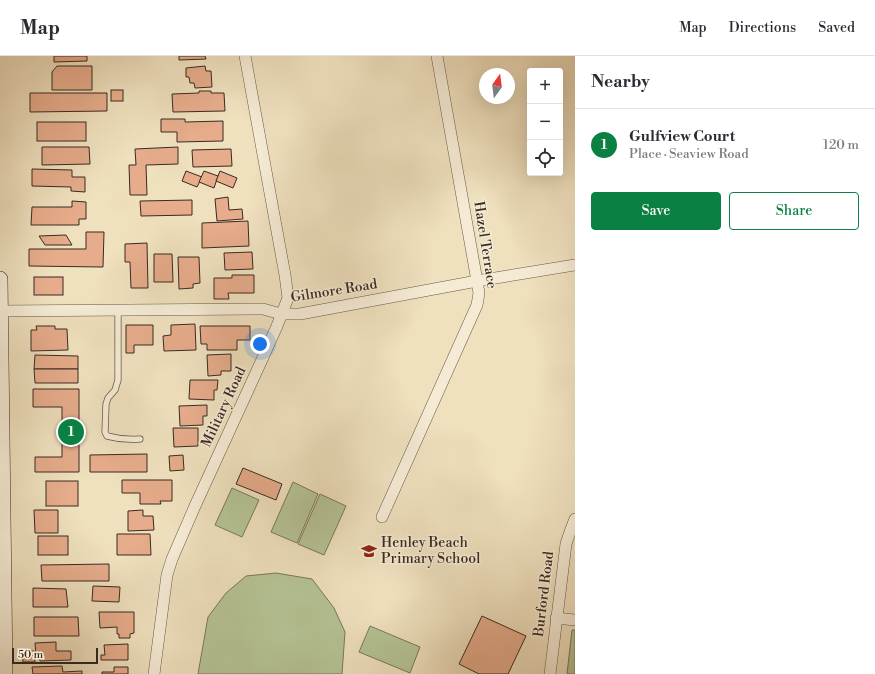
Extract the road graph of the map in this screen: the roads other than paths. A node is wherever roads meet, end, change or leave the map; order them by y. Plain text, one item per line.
1 (244, 56) edge
2 (437, 56) edge
3 (575, 265) edge
4 (0, 279) edge
5 (477, 281) junction
6 (118, 310) junction
7 (0, 311) edge
8 (281, 314) junction
9 (140, 439) dead end
10 (382, 517) dead end
11 (575, 519) edge
12 (556, 618) junction
13 (575, 620) edge
14 (5, 674) edge
15 (154, 674) edge
16 (550, 674) edge

1 - 8 street, Military Road
2 - 5 street, Hazel Terrace
3 - 5 street, Gilmore Road
4 - 7 main road
5 - 8 street, Gilmore Road
5 - 10 street, Hazel Terrace
6 - 7 street, Gilmore Road
6 - 8 street, Gilmore Road
6 - 9 lane
7 - 14 main road
8 - 15 street, Military Road
11 - 12 street, Burford Road
12 - 13 street
12 - 16 street, Burford Road

